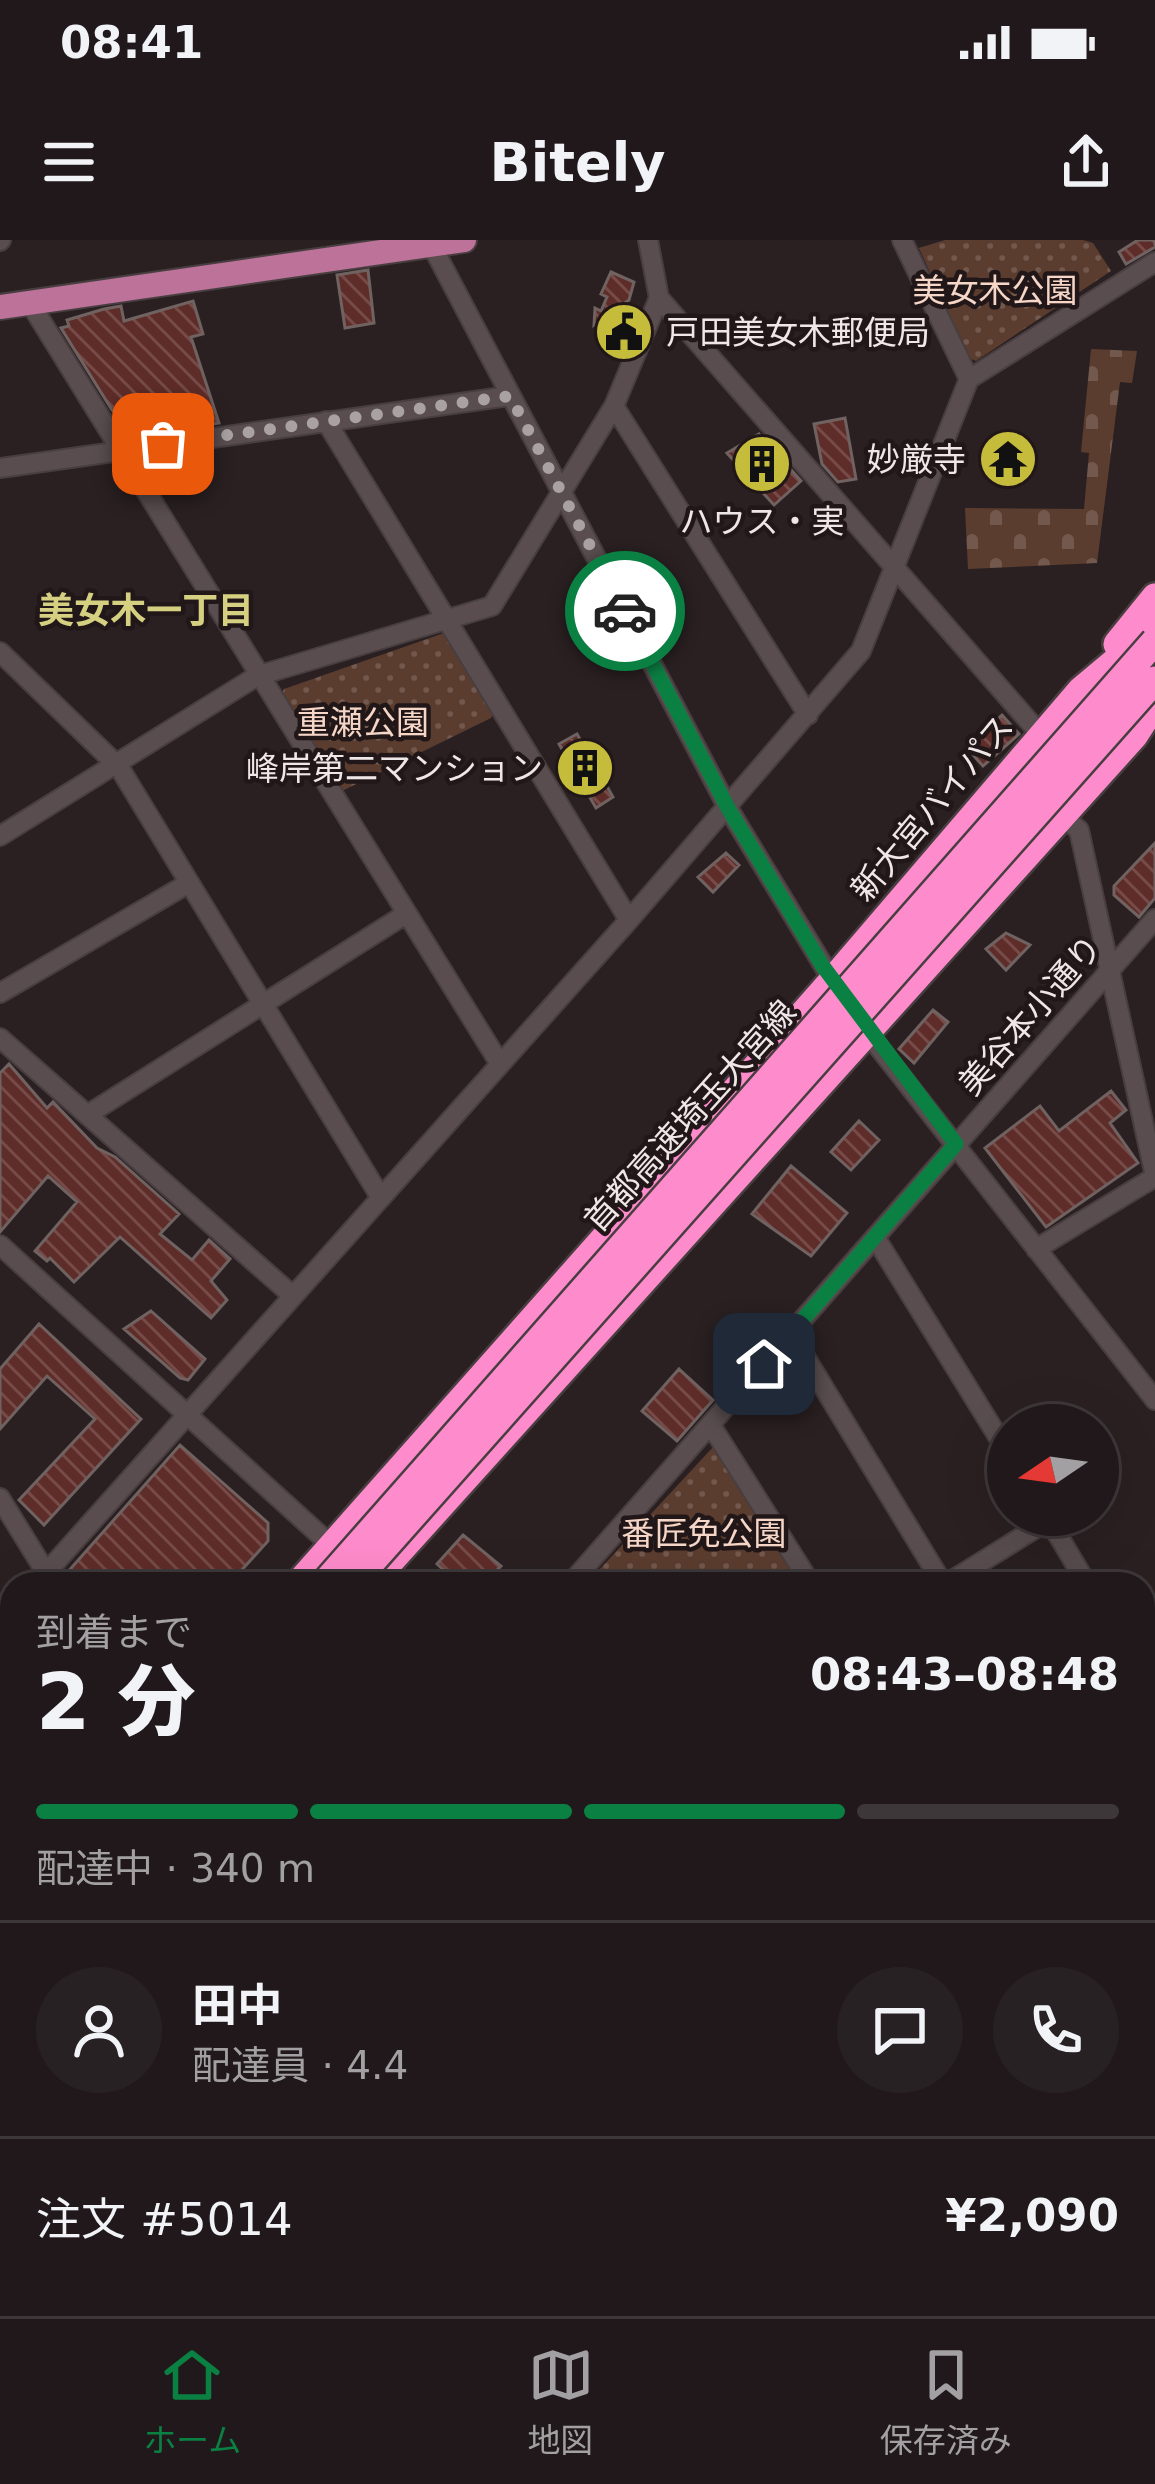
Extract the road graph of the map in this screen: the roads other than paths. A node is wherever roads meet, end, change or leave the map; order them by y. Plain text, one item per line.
1 (464, 240) edge
2 (648, 240) edge
3 (902, 240) edge
4 (430, 242) edge
5 (1155, 262) edge
6 (659, 298) junction
7 (30, 303) junction
8 (0, 307) edge
9 (969, 379) junction
10 (510, 396) junction
11 (614, 406) junction
12 (326, 421) junction
13 (122, 450) junction
14 (0, 468) edge
15 (562, 490) junction
16 (897, 570) junction
17 (1155, 597) edge
18 (1155, 619) edge
19 (447, 620) junction
20 (1155, 628) edge
21 (1155, 641) edge
22 (0, 652) edge
23 (257, 676) junction
24 (1155, 680) edge
25 (1081, 690) junction
26 (1155, 705) edge
27 (808, 715) junction
28 (1041, 735) junction
29 (119, 767) junction
30 (728, 808) junction
31 (1061, 815) junction
32 (0, 836) edge
33 (994, 843) junction
34 (189, 883) junction
35 (406, 914) junction
36 (1155, 919) edge
37 (629, 920) junction
38 (1109, 970) junction
39 (832, 981) junction
40 (0, 993) edge
41 (264, 1005) junction
42 (865, 1030) junction
43 (0, 1038) edge
44 (500, 1064) junction
45 (1147, 1102) edge
46 (87, 1115) junction
47 (956, 1144) junction
48 (1155, 1176) edge
49 (381, 1198) junction
50 (875, 1237) junction
51 (0, 1246) edge
52 (1036, 1249) junction
53 (293, 1296) junction
54 (790, 1332) junction
55 (1155, 1400) edge
56 (188, 1414) junction
57 (987, 1419) edge
58 (712, 1427) junction
59 (0, 1498) edge
60 (1019, 1536) edge
61 (1059, 1536) edge
62 (332, 1546) junction
63 (45, 1572) edge
64 (54, 1572) edge
65 (309, 1572) edge
66 (335, 1572) edge
67 (377, 1572) edge
68 (378, 1572) edge
69 (581, 1572) edge
70 (803, 1572) edge
71 (938, 1572) edge
72 (963, 1572) edge
73 (1080, 1572) edge

1 - 4 main road
2 - 6 street
3 - 9 street
4 - 7 main road
4 - 10 street
5 - 9 street
6 - 11 street
6 - 16 street
7 - 8 main road
7 - 13 street
9 - 16 street
10 - 12 street
10 - 15 street
11 - 15 street
11 - 27 street
12 - 13 street
12 - 19 street
13 - 14 street
13 - 23 street
15 - 19 street
15 - 30 street
16 - 27 street
16 - 28 street
17 - 25 highway
18 - 33 highway, bridge
19 - 23 street
19 - 37 street
20 - 25 highway, 新大宮バイパス
21 - 33 highway, 首都高速埼玉大宮線, bridge
22 - 29 street
23 - 29 street
23 - 35 street
24 - 33 highway, 首都高速埼玉大宮線, bridge
25 - 28 highway, 新大宮バイパス
26 - 31 highway
26 - 33 highway, bridge
27 - 30 street
28 - 39 highway, 新大宮バイパス
29 - 32 street
29 - 34 street
30 - 37 street
30 - 39 street
31 - 38 street
31 - 42 highway
33 - 66 highway, 首都高速埼玉大宮線, bridge
33 - 67 highway, 首都高速埼玉大宮線, bridge
34 - 40 street
34 - 41 street
35 - 41 street
35 - 44 street
36 - 38 street, 美谷本小通り
37 - 44 street
38 - 45 street
38 - 47 street, 美谷本小通り
39 - 42 street
39 - 62 highway, 新大宮バイパス
41 - 46 street
41 - 49 street
42 - 47 street
42 - 68 highway
43 - 46 street
44 - 49 street
45 - 48 street
46 - 53 street
47 - 50 street, 美谷本小通り
47 - 52 street
48 - 52 street
49 - 53 street
50 - 54 street, 美谷本小通り
50 - 57 street
51 - 56 street
52 - 55 street
53 - 56 street
54 - 58 street, 美谷本小通り
54 - 71 street
56 - 62 street
56 - 64 street
58 - 69 street, 美谷本小通り
58 - 70 street
59 - 63 street
60 - 72 street
61 - 73 street
62 - 65 highway, 新大宮バイパス

